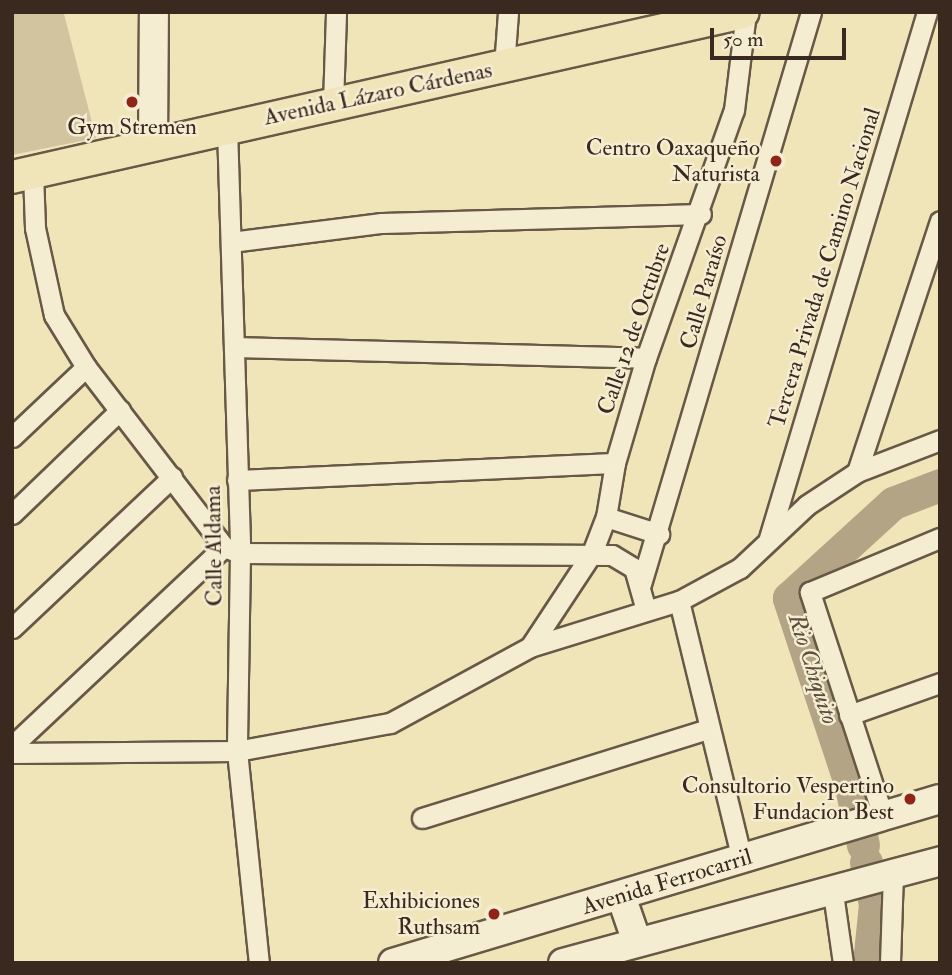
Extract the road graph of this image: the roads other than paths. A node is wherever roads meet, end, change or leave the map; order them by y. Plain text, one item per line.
1 (154, 12) edge
2 (336, 12) edge
3 (508, 12) edge
4 (745, 12) edge
5 (811, 12) edge
6 (927, 12) edge
7 (689, 17) edge
8 (504, 66) junction
9 (333, 104) junction
10 (227, 128) junction
11 (153, 144) junction
12 (23, 175) edge
13 (701, 214) junction
14 (940, 220) edge
15 (230, 242) junction
16 (234, 347) junction
17 (646, 358) junction
18 (86, 367) junction
19 (120, 410) junction
20 (12, 436) edge
21 (940, 440) edge
22 (615, 463) junction
23 (857, 472) junction
24 (172, 477) junction
25 (237, 480) junction
26 (12, 514) edge
27 (606, 517) junction
28 (659, 534) junction
29 (769, 538) junction
30 (940, 538) edge
31 (232, 550) junction
32 (593, 553) junction
33 (641, 584) junction
34 (679, 601) junction
35 (646, 610) junction
36 (12, 628) edge
37 (530, 647) junction
38 (940, 683) edge
39 (849, 715) junction
40 (708, 729) junction
41 (12, 746) edge
42 (237, 751) junction
43 (12, 753) edge
44 (940, 800) edge
45 (422, 818) dead end
46 (878, 818) junction
47 (742, 860) junction
48 (940, 861) edge
49 (886, 873) junction
50 (839, 885) junction
51 (621, 896) junction
52 (637, 942) junction
53 (259, 963) edge
54 (393, 963) edge
55 (563, 963) edge
56 (843, 963) edge
57 (890, 963) edge

1 - 11 main road
2 - 9 street
3 - 8 street
4 - 7 main road, Avenida Lázaro Cárdenas
4 - 13 street, Calle 12 de Octubre
5 - 28 street, Calle Paraíso
6 - 29 street, Tercera Privada de Camino Nacional
7 - 8 main road, Avenida Lázaro Cárdenas
8 - 9 main road, Avenida Lázaro Cárdenas
9 - 10 main road, Avenida Lázaro Cárdenas
10 - 11 main road, Avenida Lázaro Cárdenas
10 - 15 street, Calle Aldama
11 - 12 main road, Avenida Lázaro Cárdenas
12 - 18 street
13 - 15 street
13 - 17 street, Calle 12 de Octubre
14 - 23 street
15 - 16 street, Calle Aldama
16 - 17 street
16 - 25 street, Calle Aldama
17 - 22 street, Calle 12 de Octubre
18 - 19 street
18 - 20 street
19 - 24 street
19 - 26 street
21 - 23 street, Calle 12 de Octubre
22 - 25 street
22 - 27 street, Calle 12 de Octubre
23 - 29 street, Calle 12 de Octubre
24 - 31 street
24 - 36 street
25 - 31 street, Calle Aldama
27 - 28 street
27 - 32 street, Calle 12 de Octubre
28 - 33 street, Calle Paraíso
29 - 34 street, Calle 12 de Octubre
30 - 39 street
31 - 32 street
31 - 41 street
31 - 42 street, Calle Aldama
32 - 33 street
32 - 37 street, Calle 12 de Octubre
33 - 35 street
34 - 35 street, Calle 12 de Octubre
34 - 40 street
35 - 37 street, Calle 12 de Octubre
37 - 42 street, Calle 12 de Octubre
38 - 39 street
39 - 46 street
40 - 45 street
40 - 47 street
42 - 43 street, Calle 12 de Octubre
42 - 53 street, Calle Aldama
44 - 46 main road, Avenida Ferrocarril
46 - 47 main road, Avenida Ferrocarril
47 - 51 main road, Avenida Ferrocarril
48 - 49 main road, Avenida Ferrocarril
49 - 50 main road, Avenida Ferrocarril
49 - 57 street
50 - 52 main road, Avenida Ferrocarril
50 - 56 street
51 - 52 main road
51 - 54 main road, Avenida Ferrocarril
52 - 55 main road, Avenida Ferrocarril

